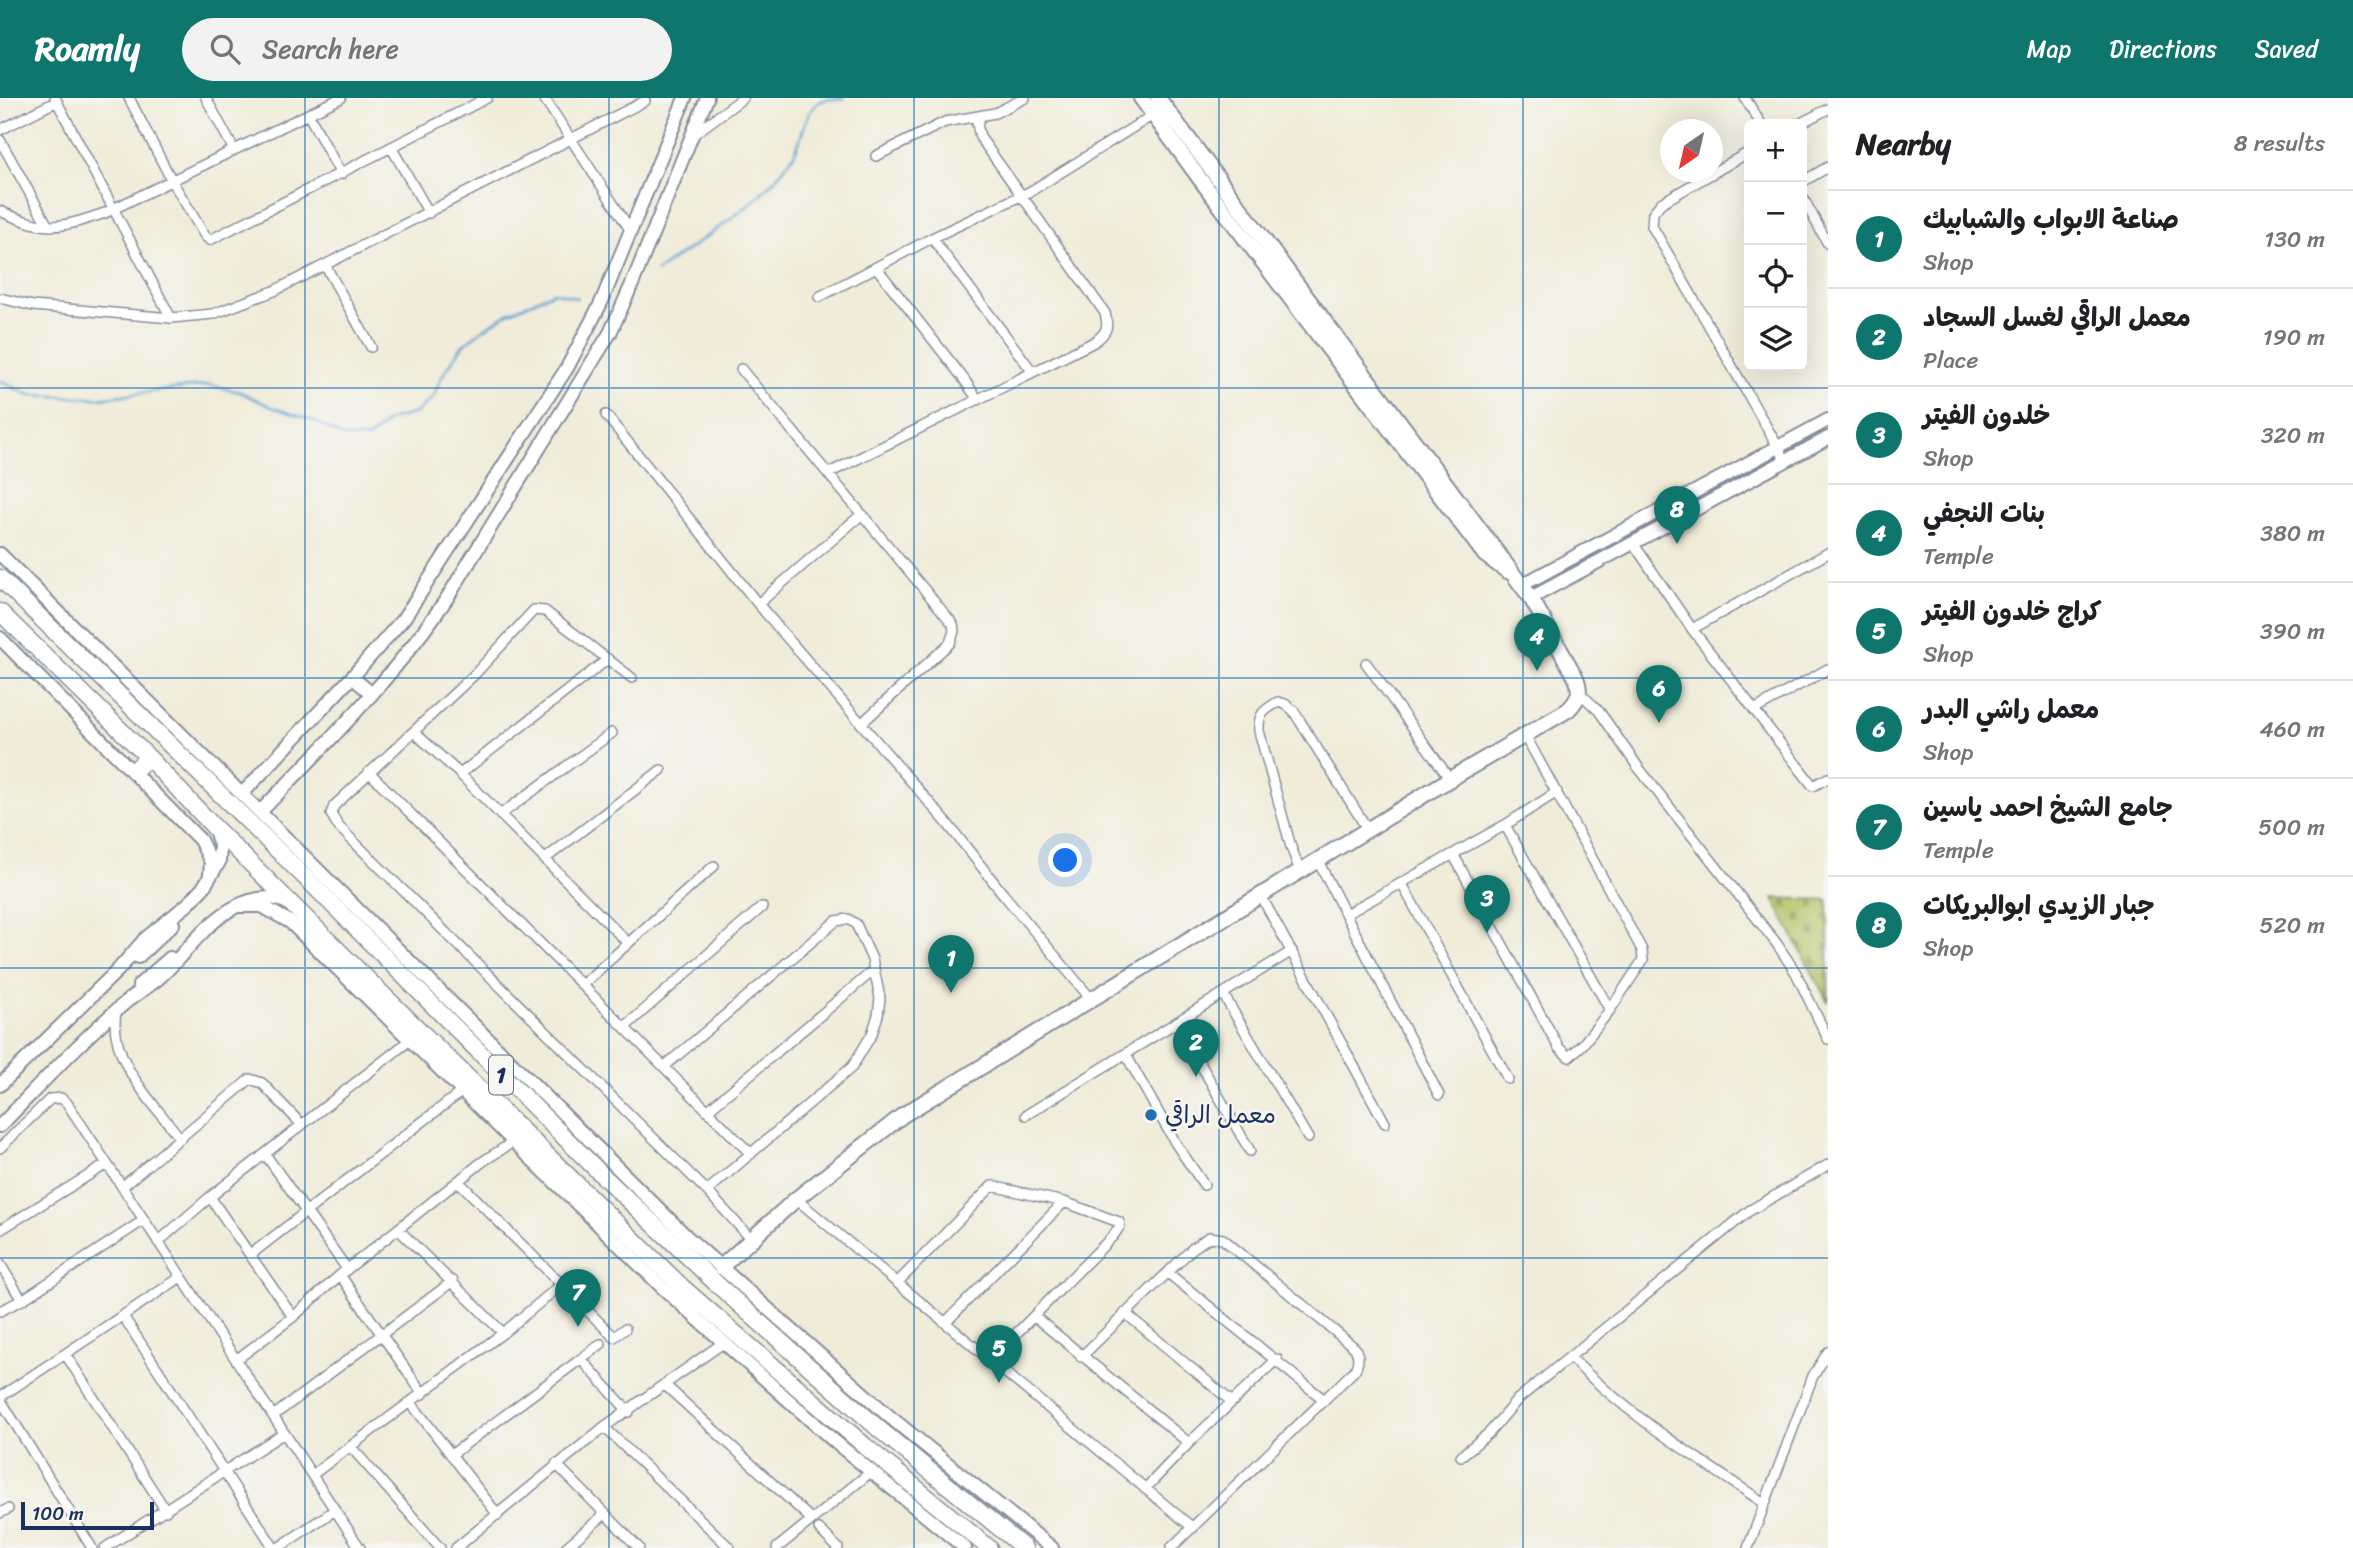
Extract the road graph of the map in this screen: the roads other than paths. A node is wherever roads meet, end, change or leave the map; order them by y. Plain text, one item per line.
1 (130, 98) edge
2 (206, 98) edge
3 (341, 98) edge
4 (487, 98) edge
5 (544, 98) edge
6 (629, 98) edge
7 (685, 98) edge
8 (707, 98) edge
9 (743, 98) edge
10 (1025, 98) edge
11 (1141, 98) edge
12 (1158, 98) edge
13 (1745, 98) edge
14 (56, 100) edge
15 (645, 101) dead end
16 (635, 108) junction
17 (1828, 109) edge
18 (308, 114) junction
19 (1153, 115) junction
20 (981, 116) junction
21 (1758, 119) edge
22 (1807, 120) edge
23 (0, 130) edge
24 (692, 136) junction
25 (0, 140) edge
26 (571, 140) junction
27 (391, 148) junction
28 (234, 150) junction
29 (1744, 155) edge
30 (876, 156) dead end
31 (1828, 167) edge
32 (341, 174) junction
33 (1807, 179) edge
34 (172, 181) junction
35 (1023, 195) junction
36 (1807, 205) edge
37 (640, 208) junction
38 (113, 209) junction
39 (0, 211) edge
40 (429, 212) junction
41 (657, 220) junction
42 (48, 226) junction
43 (631, 231) junction
44 (932, 238) junction
45 (1828, 244) edge
46 (325, 265) junction
47 (876, 267) junction
48 (819, 297) dead end
49 (0, 298) edge
50 (171, 318) junction
51 (371, 348) dead end
52 (741, 369) dead end
53 (1032, 372) junction
54 (978, 400) junction
55 (607, 415) dead end
56 (1828, 420) edge
57 (1828, 438) edge
58 (1778, 447) junction
59 (1786, 461) junction
60 (830, 473) junction
61 (862, 514) junction
62 (1633, 543) junction
63 (1828, 553) edge
64 (0, 554) edge
65 (0, 578) edge
66 (1518, 580) junction
67 (1531, 598) junction
68 (758, 604) junction
69 (0, 612) edge
70 (1692, 629) junction
71 (0, 638) edge
72 (608, 659) junction
73 (1366, 663) dead end
74 (1828, 669) edge
75 (352, 677) junction
76 (632, 678) dead end
77 (1580, 693) junction
78 (372, 694) junction
79 (146, 709) junction
80 (1754, 710) junction
81 (862, 723) junction
82 (414, 732) junction
83 (612, 733) dead end
84 (1525, 736) junction
85 (148, 757) junction
86 (661, 770) dead end
87 (134, 771) junction
88 (369, 772) junction
89 (460, 774) junction
90 (1828, 778) edge
91 (1450, 779) junction
92 (1557, 792) junction
93 (242, 793) junction
94 (260, 812) junction
95 (500, 816) junction
96 (1505, 825) junction
97 (213, 827) junction
98 (1368, 830) junction
99 (1453, 854) junction
100 (545, 859) junction
101 (1318, 860) junction
102 (714, 866) dead end
103 (1300, 871) junction
104 (208, 882) junction
105 (1402, 884) junction
106 (1261, 896) junction
107 (238, 906) junction
108 (295, 907) junction
109 (762, 907) dead end
110 (1346, 914) junction
111 (627, 942) junction
112 (1292, 951) junction
113 (399, 961) junction
114 (874, 970) junction
115 (583, 984) junction
116 (364, 986) junction
117 (1223, 994) junction
118 (1092, 1000) junction
119 (1610, 1010) junction
120 (116, 1011) junction
121 (1177, 1023) junction
122 (626, 1026) junction
123 (1828, 1039) edge
124 (410, 1040) junction
125 (1126, 1055) junction
126 (665, 1066) junction
127 (1508, 1079) dead end
128 (0, 1085) edge
129 (461, 1092) junction
130 (1438, 1095) dead end
131 (709, 1110) junction
132 (1026, 1115) dead end
133 (1385, 1123) dead end
134 (302, 1125) junction
135 (0, 1126) edge
136 (179, 1137) junction
137 (1308, 1138) dead end
138 (513, 1142) junction
139 (0, 1148) edge
140 (1250, 1151) dead end
141 (265, 1154) junction
142 (751, 1154) junction
143 (107, 1164) junction
144 (1828, 1165) edge
145 (459, 1182) junction
146 (1204, 1185) dead end
147 (122, 1187) junction
148 (707, 1191) junction
149 (210, 1197) junction
150 (796, 1199) junction
151 (1064, 1202) junction
152 (307, 1212) junction
153 (144, 1220) junction
154 (398, 1229) junction
155 (0, 1230) edge
156 (751, 1239) junction
157 (158, 1242) junction
158 (250, 1255) junction
159 (643, 1259) junction
160 (0, 1264) edge
161 (343, 1272) junction
162 (1168, 1273) junction
163 (181, 1277) junction
164 (724, 1277) junction
165 (453, 1281) junction
166 (897, 1283) junction
167 (562, 1284) junction
168 (22, 1300) junction
169 (0, 1311) edge
170 (1125, 1313) junction
171 (123, 1316) junction
172 (293, 1317) junction
173 (1035, 1317) junction
174 (946, 1322) junction
175 (625, 1329) dead end
176 (503, 1333) junction
177 (381, 1334) junction
178 (723, 1343) junction
179 (601, 1344) dead end
180 (814, 1350) junction
181 (1828, 1352) edge
182 (66, 1355) junction
183 (1082, 1357) junction
184 (1570, 1357) junction
185 (581, 1359) junction
186 (991, 1359) junction
187 (236, 1360) junction
188 (1277, 1360) junction
189 (803, 1363) junction
190 (768, 1373) junction
191 (665, 1385) junction
192 (423, 1394) junction
193 (0, 1398) edge
194 (1323, 1399) junction
195 (1232, 1402) junction
196 (411, 1403) junction
197 (629, 1412) junction
198 (273, 1416) junction
199 (604, 1427) junction
200 (880, 1430) junction
201 (284, 1433) junction
202 (1189, 1443) junction
203 (864, 1446) junction
204 (351, 1447) junction
205 (451, 1455) junction
206 (1461, 1456) dead end
207 (556, 1464) junction
208 (224, 1471) junction
209 (872, 1471) junction
210 (312, 1475) junction
211 (1146, 1489) junction
212 (1764, 1503) junction
213 (335, 1510) junction
214 (166, 1511) junction
215 (604, 1514) junction
216 (498, 1515) junction
217 (811, 1520) junction
218 (1193, 1528) junction
219 (819, 1529) dead end
220 (984, 1547) edge
221 (92, 1548) edge
222 (105, 1548) edge
223 (276, 1548) edge
224 (360, 1548) edge
225 (440, 1548) edge
226 (456, 1548) edge
227 (565, 1548) edge
228 (639, 1548) edge
229 (730, 1548) edge
230 (777, 1548) edge
231 (838, 1548) edge
232 (965, 1548) edge
233 (1024, 1548) edge
234 (1052, 1548) edge
235 (1171, 1548) edge
236 (1748, 1548) edge

1 - 34 street
2 - 28 street
3 - 18 street
4 - 27 street
5 - 26 street
6 - 16 street
7 - 37 main road
8 - 24 main road
9 - 24 street
10 - 20 street
11 - 19 main road
12 - 66 main road
13 - 21 street
14 - 23 street
14 - 38 street
15 - 16 street
16 - 26 street
17 - 22 street
18 - 28 street
18 - 32 street
19 - 35 street
19 - 66 main road
20 - 30 street
20 - 35 street
24 - 41 main road
25 - 42 street
26 - 40 street
26 - 43 street
27 - 32 street
27 - 40 street
28 - 34 street
29 - 58 street
31 - 33 street
32 - 34 street
34 - 38 street
35 - 44 street
35 - 53 street
36 - 45 street
37 - 41 main road
37 - 43 main road
38 - 42 street
38 - 50 street
39 - 42 street
40 - 46 street
41 - 78 main road
43 - 75 main road
44 - 47 street
44 - 53 street
46 - 50 street
46 - 51 street
47 - 48 street
47 - 54 street
49 - 50 street
52 - 60 street
53 - 54 street
54 - 60 street
55 - 68 street
56 - 58 main road
57 - 59 main road
58 - 59 street
58 - 66 main road
59 - 62 main road
60 - 61 street
61 - 68 street
61 - 81 street
62 - 67 main road
62 - 70 street
63 - 70 street
64 - 79 main road
65 - 79 highway, 1
66 - 67 main road
67 - 77 main road
68 - 81 street
69 - 85 highway, 1
70 - 80 street
71 - 87 main road
72 - 76 street
72 - 82 street
72 - 89 street
73 - 91 street
74 - 80 street
75 - 78 main road
75 - 93 main road
77 - 84 main road
77 - 123 street
78 - 94 main road
79 - 93 main road
79 - 113 highway, 1
80 - 90 street
81 - 118 street
82 - 88 street
82 - 89 street
83 - 95 street
84 - 91 main road
84 - 92 street
85 - 87 highway
85 - 97 highway, 1
86 - 100 street
87 - 104 main road
88 - 115 street
88 - 148 street
89 - 95 street
91 - 98 main road
92 - 96 street
92 - 119 street
93 - 94 main road
94 - 113 main road
95 - 100 street
96 - 99 street
96 - 119 street
97 - 104 main road
97 - 108 highway, 1
98 - 101 main road
98 - 103 street
99 - 105 street
99 - 119 street
100 - 111 street
101 - 103 main road
101 - 110 street
102 - 111 street
103 - 106 main road
104 - 128 main road
105 - 110 street
105 - 127 street
106 - 112 street
106 - 118 main road
107 - 108 main road
107 - 116 main road
107 - 120 main road
108 - 116 highway, 1
109 - 122 street
110 - 130 street
111 - 115 street
112 - 117 street
112 - 133 street
113 - 164 highway, 1
114 - 126 street
114 - 131 street
114 - 142 street
115 - 122 street
116 - 124 main road
116 - 159 highway, 1
117 - 121 street
117 - 137 street
118 - 150 main road
120 - 135 main road
120 - 136 street
121 - 125 street
121 - 140 street
122 - 126 street
124 - 129 main road
124 - 134 street
125 - 132 street
125 - 146 street
126 - 131 street
129 - 138 main road
129 - 152 street
131 - 142 street
134 - 136 street
134 - 141 street
136 - 147 street
138 - 145 street
138 - 159 main road
139 - 143 street
141 - 149 street
141 - 152 street
142 - 148 street
143 - 147 street
143 - 155 street
144 - 184 street
145 - 154 street
145 - 167 street
147 - 153 street
148 - 156 street
149 - 157 street
149 - 158 street
150 - 156 main road
150 - 166 street
151 - 166 street
151 - 173 street
151 - 174 street
152 - 158 street
152 - 161 street
153 - 157 street
153 - 168 street
154 - 161 street
154 - 165 street
156 - 164 main road
157 - 163 street
158 - 172 street
159 - 178 main road
159 - 190 highway, 1
160 - 168 street
161 - 172 street
161 - 177 street
162 - 170 street
162 - 188 street
162 - 194 street
163 - 171 street
163 - 187 street
164 - 180 main road
164 - 189 highway, 1
165 - 176 street
165 - 177 street
166 - 174 street
167 - 175 street
167 - 176 street
168 - 169 street
170 - 183 street
170 - 195 street
171 - 182 street
171 - 208 street
172 - 187 street
173 - 183 street
173 - 186 street
174 - 186 street
176 - 192 street
177 - 192 street
177 - 198 street
178 - 190 main road
178 - 191 street
179 - 185 street
180 - 189 highway
180 - 234 main road
181 - 212 street
182 - 193 street
182 - 214 street
183 - 202 street
184 - 206 street
184 - 212 street
185 - 197 street
185 - 205 street
186 - 211 street
187 - 198 street
188 - 194 street
188 - 195 street
189 - 200 highway, 1
190 - 203 highway, 1
190 - 209 main road
191 - 197 street
191 - 217 street
192 - 196 street
193 - 221 street
194 - 218 street
195 - 202 street
196 - 204 street
196 - 205 street
197 - 199 street
198 - 201 street
199 - 207 street
199 - 229 street
200 - 203 highway
200 - 233 highway, 1
201 - 208 street
201 - 210 street
202 - 211 street
203 - 220 highway, 1
204 - 210 street
204 - 225 street
205 - 216 street
207 - 215 street
207 - 216 street
208 - 214 street
208 - 223 street
209 - 217 street
209 - 232 main road
210 - 213 street
211 - 218 street
212 - 236 street
213 - 223 street
213 - 224 street
214 - 222 street
215 - 227 street
215 - 228 street
216 - 226 street
217 - 230 street
218 - 235 street
219 - 231 street

